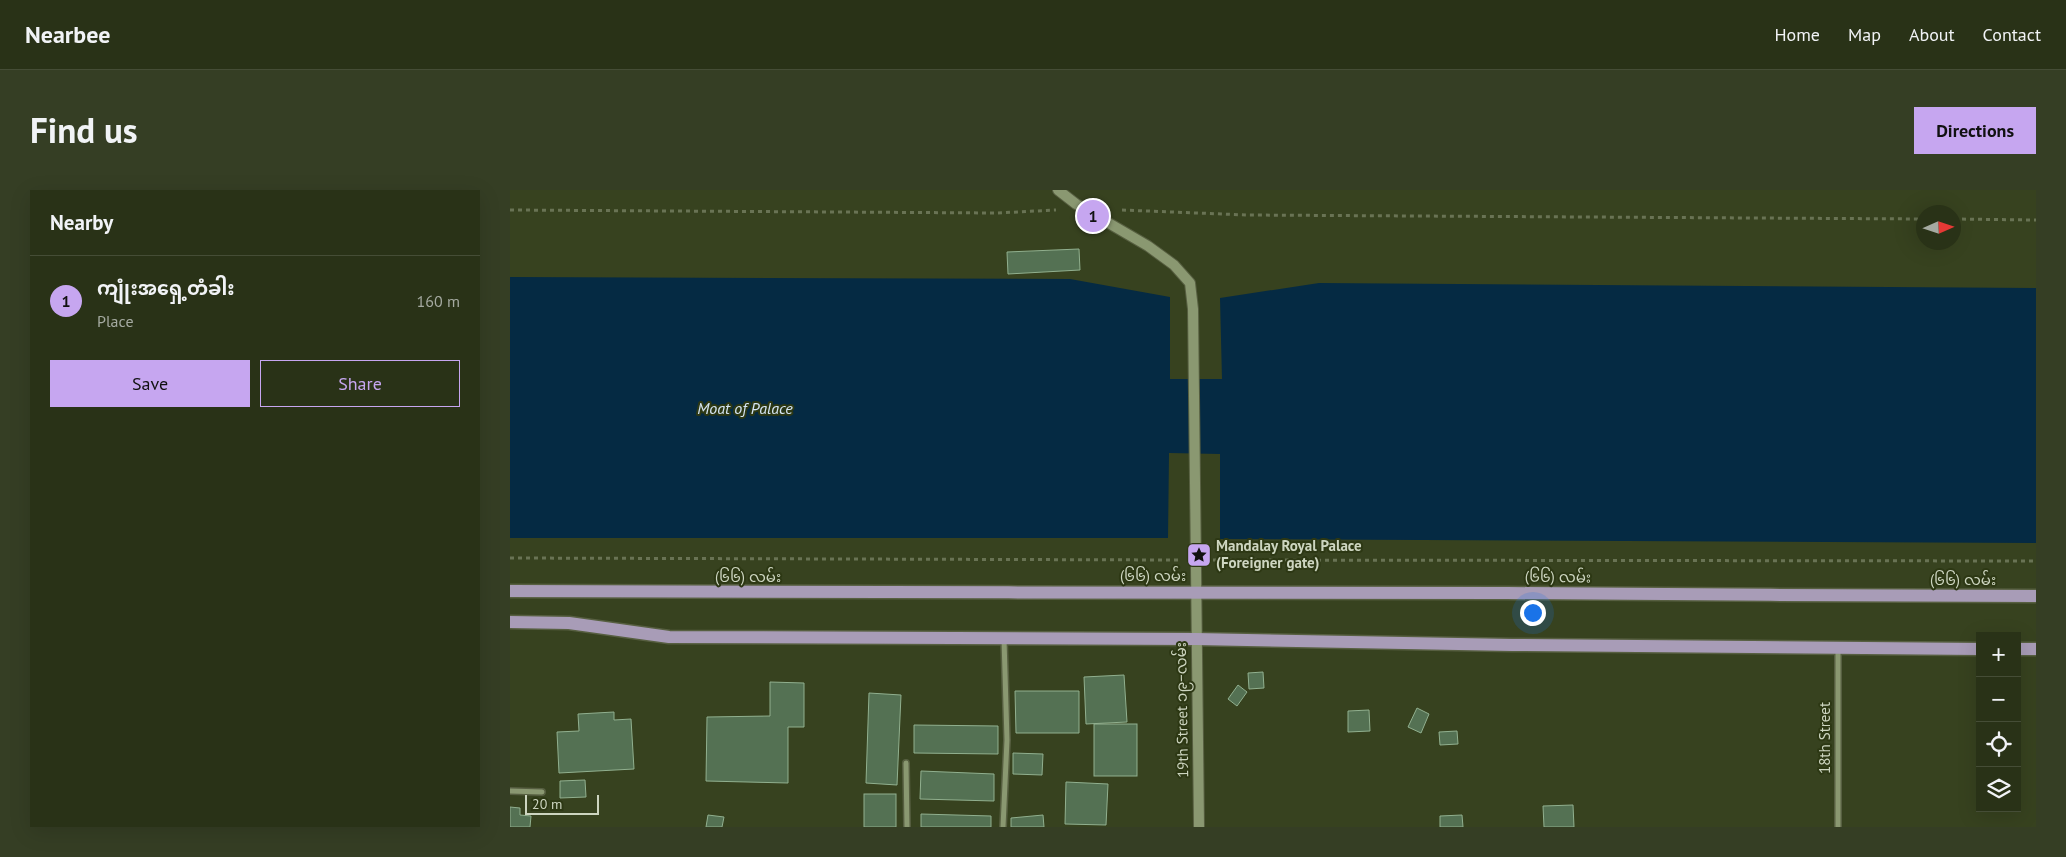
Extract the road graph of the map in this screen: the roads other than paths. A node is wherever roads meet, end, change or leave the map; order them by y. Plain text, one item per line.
1 (1058, 190) edge
2 (510, 591) edge
3 (1196, 592) junction
4 (2036, 596) edge
5 (510, 622) edge
6 (1004, 638) junction
7 (1196, 639) junction
8 (1838, 649) junction
9 (1976, 649) edge
10 (2021, 649) edge
11 (2036, 649) edge
12 (906, 763) dead end
13 (510, 791) edge
14 (542, 792) dead end
15 (907, 827) edge
16 (1003, 827) edge
17 (1199, 827) edge
18 (1838, 827) edge

1 - 3 street, 19th Street ၁၉−လမ်း
2 - 3 main road, (၆၆) လမ်း
3 - 4 main road, (၆၆) လမ်း
3 - 7 street, 19th Street ၁၉−လမ်း
5 - 6 main road
6 - 7 main road
6 - 16 street
7 - 8 main road
7 - 17 street, 19th Street ၁၉−လမ်း
8 - 9 main road
8 - 18 street, 18th Street
10 - 11 main road
12 - 15 street
13 - 14 street

